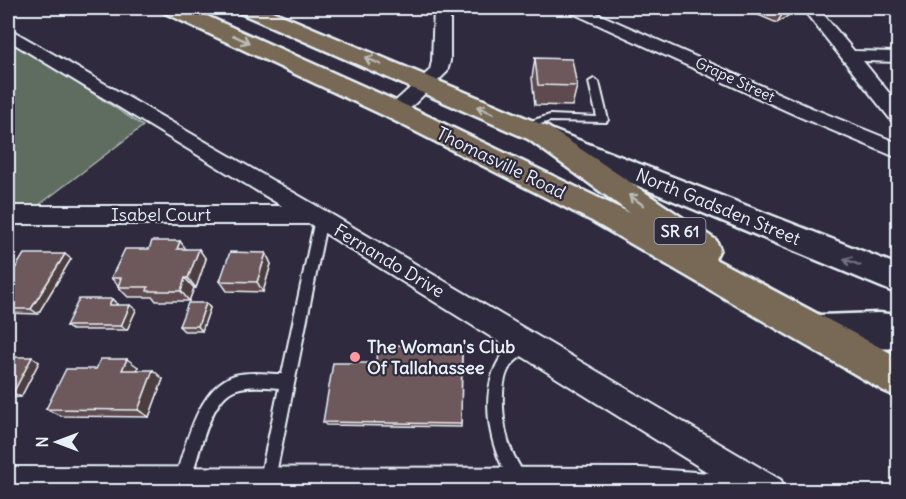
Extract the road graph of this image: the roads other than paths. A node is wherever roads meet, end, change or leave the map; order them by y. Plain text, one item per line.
1 (173, 8) edge
2 (234, 8) edge
3 (248, 8) edge
4 (442, 8) edge
5 (573, 8) edge
6 (810, 8) edge
7 (208, 24) junction
8 (8, 33) edge
9 (850, 56) junction
10 (898, 57) edge
11 (594, 82) dead end
12 (426, 84) junction
13 (396, 111) junction
14 (898, 116) edge
15 (530, 130) junction
16 (898, 151) edge
17 (8, 215) edge
18 (317, 217) junction
19 (898, 280) edge
20 (820, 332) junction
21 (898, 332) edge
22 (526, 344) junction
23 (898, 378) edge
24 (288, 381) junction
25 (8, 483) edge
26 (182, 483) junction
27 (266, 484) junction
28 (521, 484) junction
29 (739, 492) edge
30 (769, 492) edge

1 - 7 main road, Thomasville Road / SR 61
2 - 7 main road
12 -> 3 main road, Thomasville Road / SR 61
4 - 12 street
5 - 16 street, Grape Street
6 - 9 street
7 -> 13 main road, Thomasville Road / SR 61
8 - 18 street, Fernando Drive
9 - 10 street
9 - 14 street
11 - 15 lane
12 - 13 street
15 -> 12 main road, Thomasville Road / SR 61
13 - 20 main road, Thomasville Road / SR 61
19 -> 15 street, North Gadsden Street
20 -> 15 main road, Thomasville Road / SR 61
17 - 18 street, Isabel Court
18 - 22 street, Fernando Drive
18 - 24 lane
20 - 21 street
20 - 23 main road, Thomasville Road / SR 61
22 - 28 lane
22 - 30 street, Fernando Drive
24 - 26 lane
24 - 27 lane
25 - 26 street
26 - 27 street
27 - 28 street
28 - 29 street

